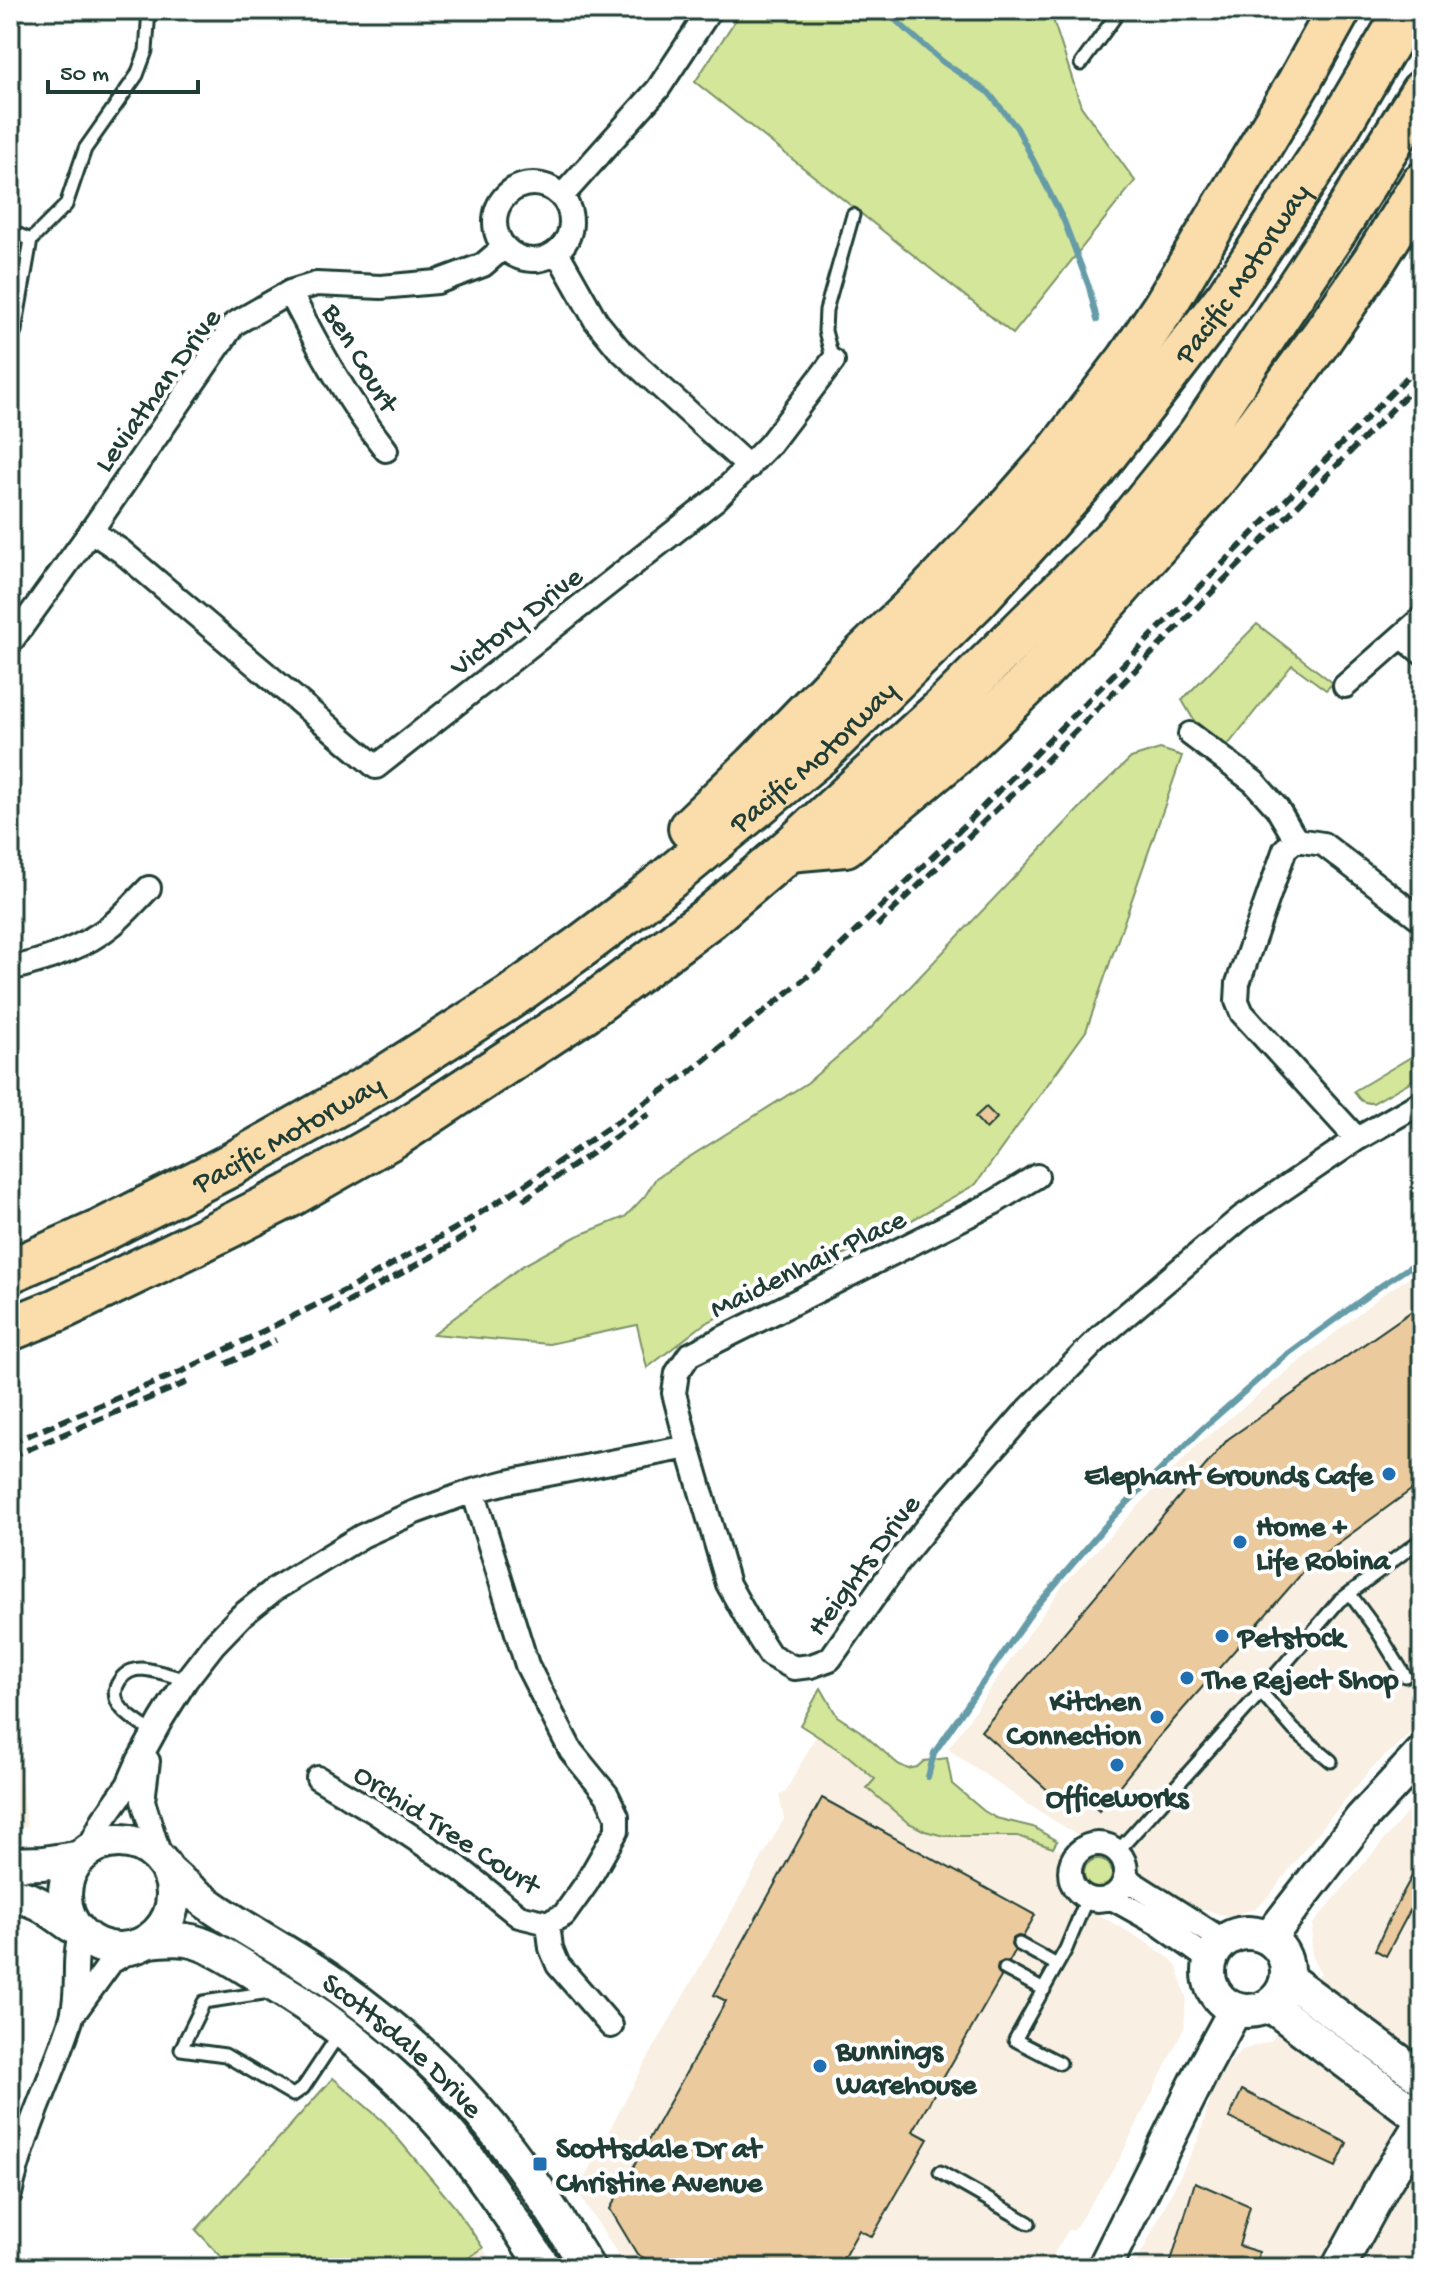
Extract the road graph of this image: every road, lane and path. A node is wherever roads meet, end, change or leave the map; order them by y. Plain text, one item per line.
1 (149, 10) edge
2 (710, 10) edge
3 (1120, 10) edge
4 (1339, 10) edge
5 (1407, 10) edge
6 (1081, 64) dead end
7 (1422, 92) edge
8 (1422, 184) edge
9 (562, 196) junction
10 (853, 215) dead end
11 (10, 231) edge
12 (31, 240) junction
13 (504, 247) junction
14 (557, 252) junction
15 (290, 292) junction
16 (10, 341) edge
17 (833, 361) joint
18 (386, 450) dead end
19 (749, 467) junction
20 (91, 531) junction
21 (1422, 618) edge
22 (1402, 636) junction
23 (10, 643) edge
24 (1422, 653) edge
25 (1345, 686) dead end
26 (1190, 734) dead end
27 (1296, 840) junction
28 (789, 850) junction
29 (149, 888) dead end
30 (640, 902) junction
31 (1422, 920) edge
32 (10, 969) edge
33 (1422, 1102) edge
34 (1357, 1139) junction
35 (1037, 1176) dead end
36 (10, 1271) edge
37 (10, 1329) edge
38 (688, 1447) junction
39 (473, 1491) junction
40 (1422, 1539) edge
41 (1350, 1594) junction
42 (1405, 1676) dead end
43 (186, 1680) junction
44 (1261, 1692) junction
45 (154, 1733) junction
46 (1422, 1753) edge
47 (1331, 1761) dead end
48 (318, 1778) dead end
49 (1117, 1852) junction
50 (83, 1853) junction
51 (10, 1864) edge
52 (165, 1866) junction
53 (1125, 1878) junction
54 (10, 1895) edge
55 (1110, 1897) junction
56 (1087, 1898) junction
57 (548, 1923) junction
58 (76, 1930) junction
59 (1269, 1938) junction
60 (143, 1944) junction
61 (1019, 1944) dead end
62 (1217, 1951) junction
63 (1057, 1965) junction
64 (1005, 1969) dead end
65 (282, 1990) junction
66 (1044, 1990) junction
67 (1279, 1991) junction
68 (1235, 2010) junction
69 (72, 2017) junction
70 (611, 2026) dead end
71 (342, 2030) junction
72 (1060, 2063) dead end
73 (1422, 2078) edge
74 (1422, 2120) edge
75 (940, 2172) dead end
76 (1146, 2183) junction
77 (10, 2194) edge
78 (1029, 2223) dead end
79 (545, 2268) edge
80 (588, 2268) edge
81 (1088, 2268) edge
82 (1104, 2268) edge
83 (1338, 2268) edge

1 - 12 lane
2 - 9 street
3 - 6 lane
4 - 30 highway
5 - 30 highway, Pacific Motorway
7 - 28 highway, Pacific Motorway
8 - 28 highway
9 - 13 street
9 - 14 street
10 - 17 lane
11 - 12 lane
12 - 16 lane
13 - 14 street
13 - 15 street, Leviathan Drive
14 - 19 street
15 - 18 street, Ben Court
15 - 20 street, Leviathan Drive
17 - 19 street
19 - 20 street, Victory Drive
20 - 23 street, Leviathan Drive
21 - 22 street
22 - 24 street
22 - 25 street
26 - 27 street
27 - 31 street
27 - 34 street
28 - 37 highway, Pacific Motorway
29 - 32 street
30 - 36 highway, Pacific Motorway
33 - 34 street, Heights Drive
34 - 38 street, Heights Drive
35 - 38 street, Maidenhair Place
38 - 39 street
39 - 43 street
39 - 57 street, Orchid Tree Court
40 - 41 lane
41 - 42 lane
41 - 44 lane
43 - 45 street
43 - 45 lane
44 - 47 lane
44 - 49 lane
45 - 50 street
45 - 52 street
46 - 59 main road
48 - 57 street, Orchid Tree Court
49 - 53 street
49 - 56 street
50 - 51 main road
50 - 52 main road
50 - 58 main road
52 - 60 main road
52 - 80 main road, Scottsdale Drive
53 - 55 street
53 - 62 street
54 - 58 main road
55 - 56 street
55 - 62 street
56 - 63 lane
57 - 70 street, Orchid Tree Court
58 - 60 main road
58 - 69 street
59 - 62 main road
59 - 67 main road
60 - 65 main road, Scottsdale Drive
60 - 69 street
61 - 63 lane
62 - 68 main road
63 - 66 lane
64 - 66 lane
65 - 71 main road, Scottsdale Drive
65 - 71 lane
66 - 72 lane
67 - 68 main road
67 - 73 main road
67 - 74 main road
68 - 76 main road
69 - 77 street
71 - 79 main road, Scottsdale Drive
74 - 83 main road
75 - 78 lane
76 - 81 main road
76 - 82 main road

